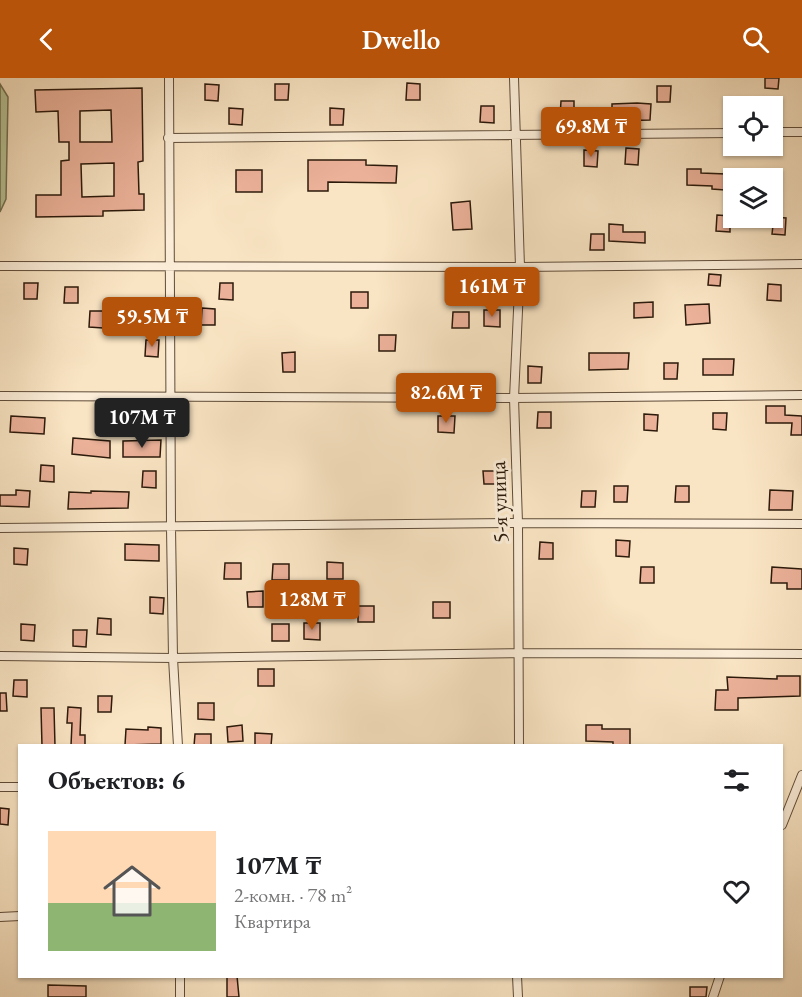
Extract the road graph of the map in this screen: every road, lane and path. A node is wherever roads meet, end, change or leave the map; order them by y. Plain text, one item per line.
1 (169, 78) edge
2 (514, 78) edge
3 (783, 132) edge
4 (802, 132) edge
5 (723, 133) edge
6 (514, 136) junction
7 (168, 138) junction
8 (802, 264) edge
9 (0, 266) edge
10 (170, 267) junction
11 (520, 267) junction
12 (802, 395) edge
13 (0, 396) edge
14 (171, 398) junction
15 (514, 398) junction
16 (519, 523) junction
17 (802, 524) edge
18 (0, 528) edge
19 (171, 528) junction
20 (520, 653) junction
21 (802, 654) edge
22 (0, 656) edge
23 (173, 658) junction
24 (178, 744) edge
25 (519, 744) edge
26 (802, 775) edge
27 (0, 787) edge
28 (18, 788) edge
29 (783, 822) edge
30 (18, 916) edge
31 (0, 917) edge
32 (180, 978) edge
33 (517, 978) edge
34 (719, 978) edge
35 (180, 997) edge
36 (518, 997) edge
37 (712, 997) edge

1 - 7 street
2 - 6 street, 5-я улица
3 - 4 street
5 - 6 street
6 - 7 street
6 - 11 street, 5-я улица
7 - 10 street
8 - 11 street
9 - 10 street
10 - 11 street
10 - 14 street
11 - 15 street, 5-я улица
12 - 15 street
13 - 14 street
14 - 15 street
14 - 19 street
15 - 16 street, 5-я улица
16 - 17 street
16 - 19 street
16 - 20 street, 5-я улица
18 - 19 street
19 - 23 street
20 - 21 street
20 - 23 street
20 - 25 street, 5-я улица
22 - 23 street
23 - 24 street
26 - 29 street
27 - 28 street
30 - 31 street
32 - 35 street
33 - 36 street
34 - 37 street

